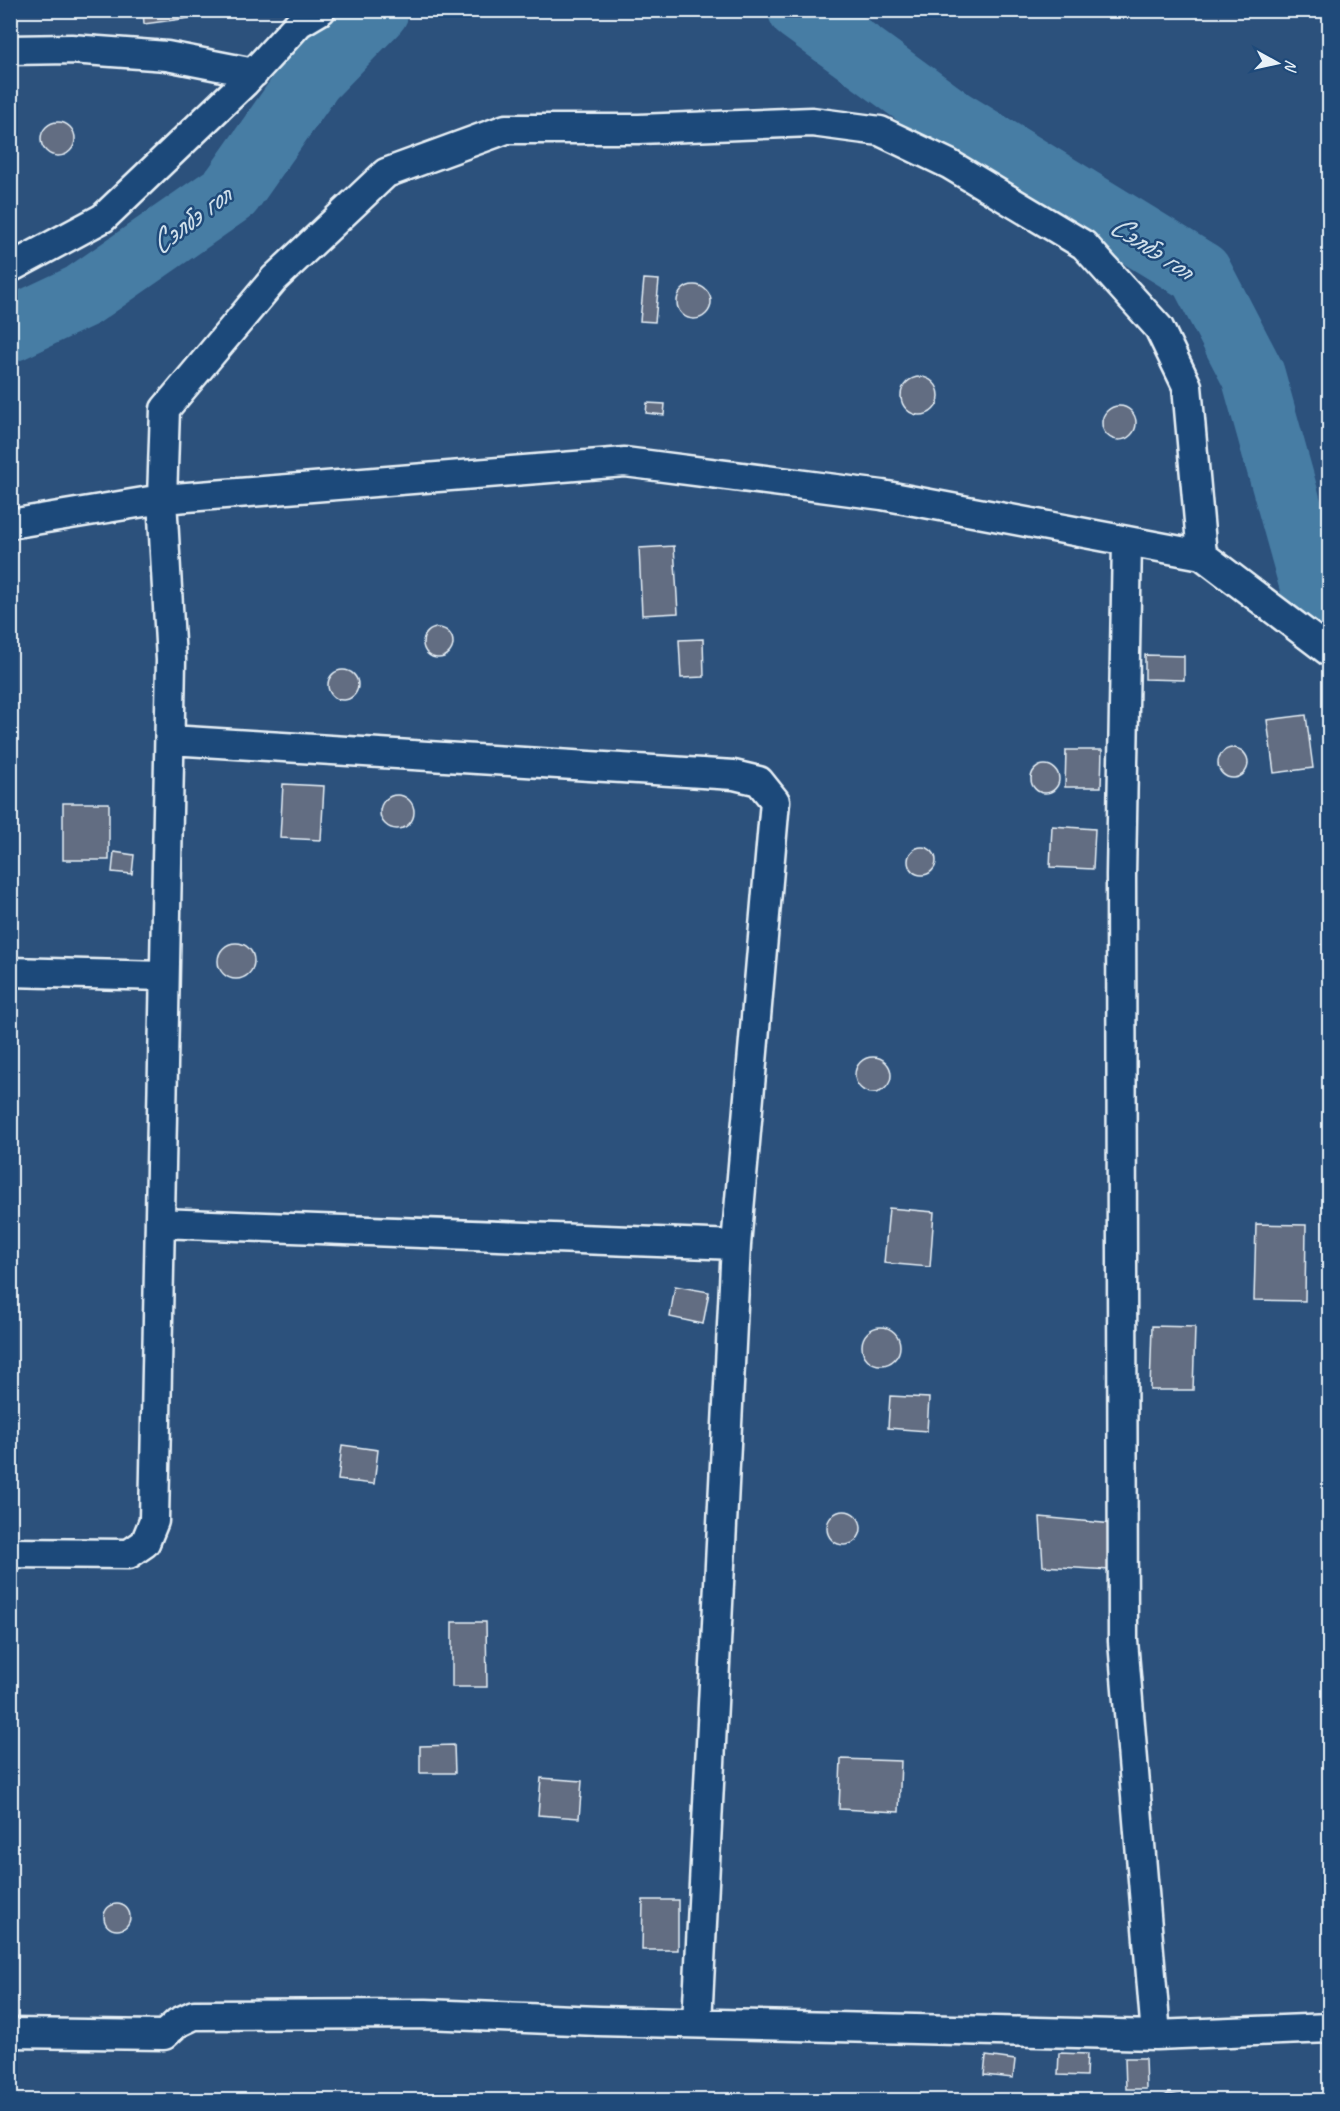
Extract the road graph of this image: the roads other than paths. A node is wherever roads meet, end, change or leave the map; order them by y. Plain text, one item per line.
1 (321, 10) edge
2 (10, 50) edge
3 (254, 73) junction
4 (10, 268) edge
5 (162, 499) junction
6 (10, 524) edge
7 (1127, 541) junction
8 (1202, 555) junction
9 (1329, 652) edge
10 (170, 740) junction
11 (10, 972) edge
12 (164, 976) junction
13 (160, 1223) junction
14 (736, 1245) junction
15 (10, 1553) edge
16 (697, 2024) junction
17 (1329, 2028) edge
18 (10, 2033) edge
19 (1156, 2035) junction

1 - 3 street
2 - 3 street
3 - 4 street
5 - 6 street
5 - 7 street
5 - 8 street
5 - 10 street
7 - 8 street
7 - 19 street
8 - 9 street
10 - 12 street
10 - 14 street
11 - 12 street
12 - 13 street
13 - 14 street
13 - 15 street
14 - 16 street
16 - 18 street
16 - 19 street
17 - 19 street

